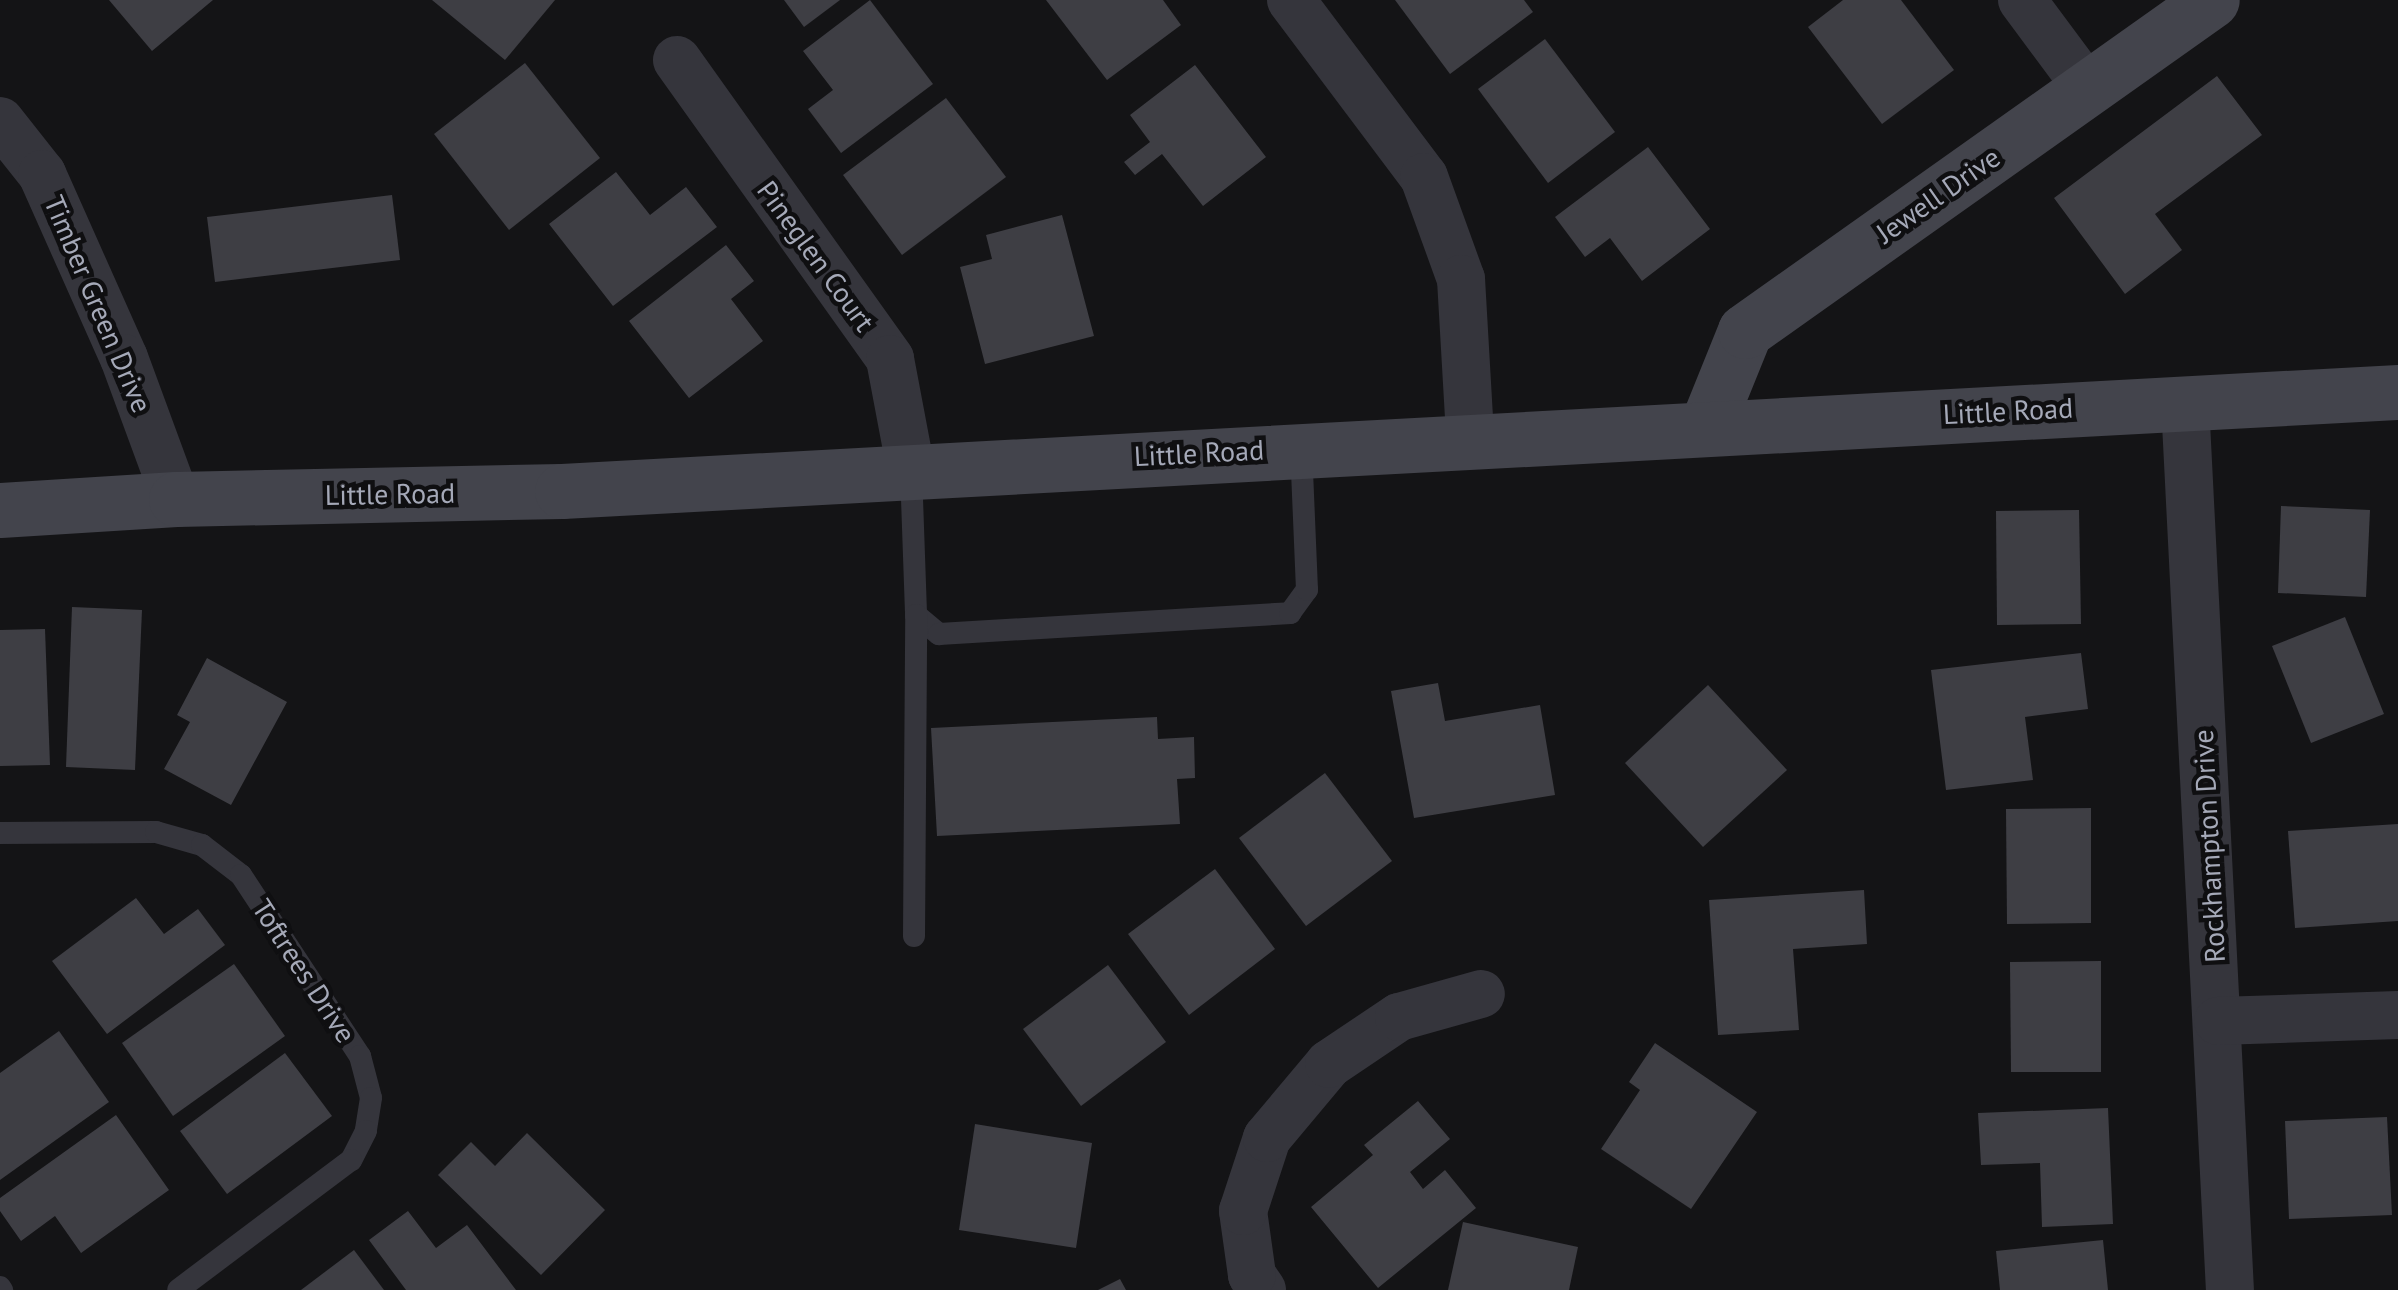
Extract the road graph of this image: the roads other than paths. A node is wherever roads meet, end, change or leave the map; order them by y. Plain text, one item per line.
1 (1291, 0) edge
2 (2022, 0) edge
3 (2212, 0) edge
4 (677, 60) dead end
5 (2088, 89) junction
6 (0, 121) edge
7 (2398, 392) edge
8 (2185, 403) junction
9 (1708, 425) junction
10 (1470, 438) junction
11 (1301, 448) junction
12 (911, 470) junction
13 (176, 499) junction
14 (0, 510) edge
15 (916, 615) junction
16 (0, 833) edge
17 (914, 936) dead end
18 (1481, 994) dead end
19 (2398, 1015) edge
20 (2218, 1021) junction
21 (178, 1290) edge
22 (1262, 1290) edge
23 (2230, 1290) edge

1 - 10 street
2 - 5 street
3 - 5 street, Jewell Drive
4 - 12 street, Pineglen Court
5 - 9 street, Jewell Drive
6 - 13 street, Timber Green Drive
7 - 8 street, Little Road
8 - 9 street, Little Road
8 - 20 street, Rockhampton Drive
9 - 10 street, Little Road
10 - 11 street, Little Road
11 - 12 street, Little Road
11 - 15 lane
12 - 13 street, Little Road
12 - 15 lane
13 - 14 street, Little Road
15 - 17 lane
16 - 21 lane, Toftrees Drive
18 - 22 street
19 - 20 street
20 - 23 street, Rockhampton Drive

